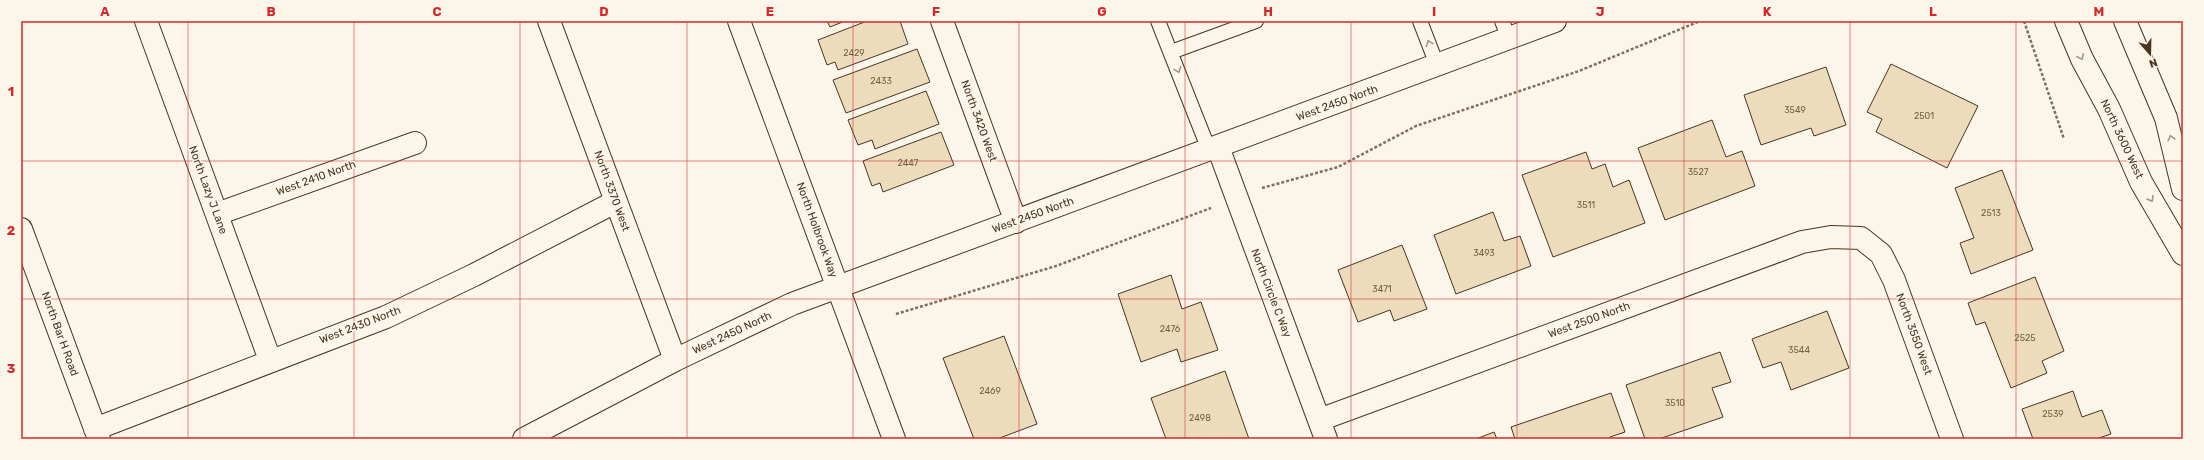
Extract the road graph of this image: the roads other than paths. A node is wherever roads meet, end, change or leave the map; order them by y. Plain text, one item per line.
1 (146, 21) edge
2 (550, 21) edge
3 (739, 21) edge
4 (942, 21) edge
5 (1158, 21) edge
6 (1256, 21) edge
7 (1420, 21) edge
8 (1555, 21) edge
9 (2066, 21) edge
10 (2125, 21) edge
11 (1505, 30) edge
12 (1171, 52) junction
13 (1437, 65) junction
14 (415, 143) dead end
15 (1213, 148) junction
16 (2183, 189) edge
17 (615, 202) junction
18 (216, 214) junction
19 (1016, 222) junction
20 (22, 233) edge
21 (1862, 238) joint
22 (2183, 254) edge
23 (838, 287) junction
24 (270, 360) junction
25 (675, 360) junction
26 (1323, 430) edge
27 (97, 434) edge
28 (524, 439) edge
29 (894, 439) edge
30 (1952, 439) edge

1 - 18 street, North Lazy J Lane
2 - 17 street, North 3370 West
3 - 23 street, North Holbrook Way
4 - 19 street, North 3420 West
5 - 12 lane
6 - 12 lane
13 -> 7 lane
8 - 11 street, West 2450 North
9 -> 22 street, North 3600 West
16 -> 10 street
11 - 13 street, West 2450 North
12 -> 15 lane
13 - 15 street, West 2450 North
14 - 18 street, West 2410 North
15 - 19 street, West 2450 North
15 - 26 street, North Circle C Way
17 - 24 street, West 2430 North
17 - 25 street, North 3370 West
18 - 24 street, North Lazy J Lane
19 - 23 street, West 2450 North
20 - 27 street, North Bar H Road
21 - 26 street, West 2500 North
21 - 30 street, North 3550 West
23 - 25 street, West 2450 North
23 - 29 street, North Holbrook Way
24 - 27 street, West 2430 North
25 - 28 street, West 2450 North

